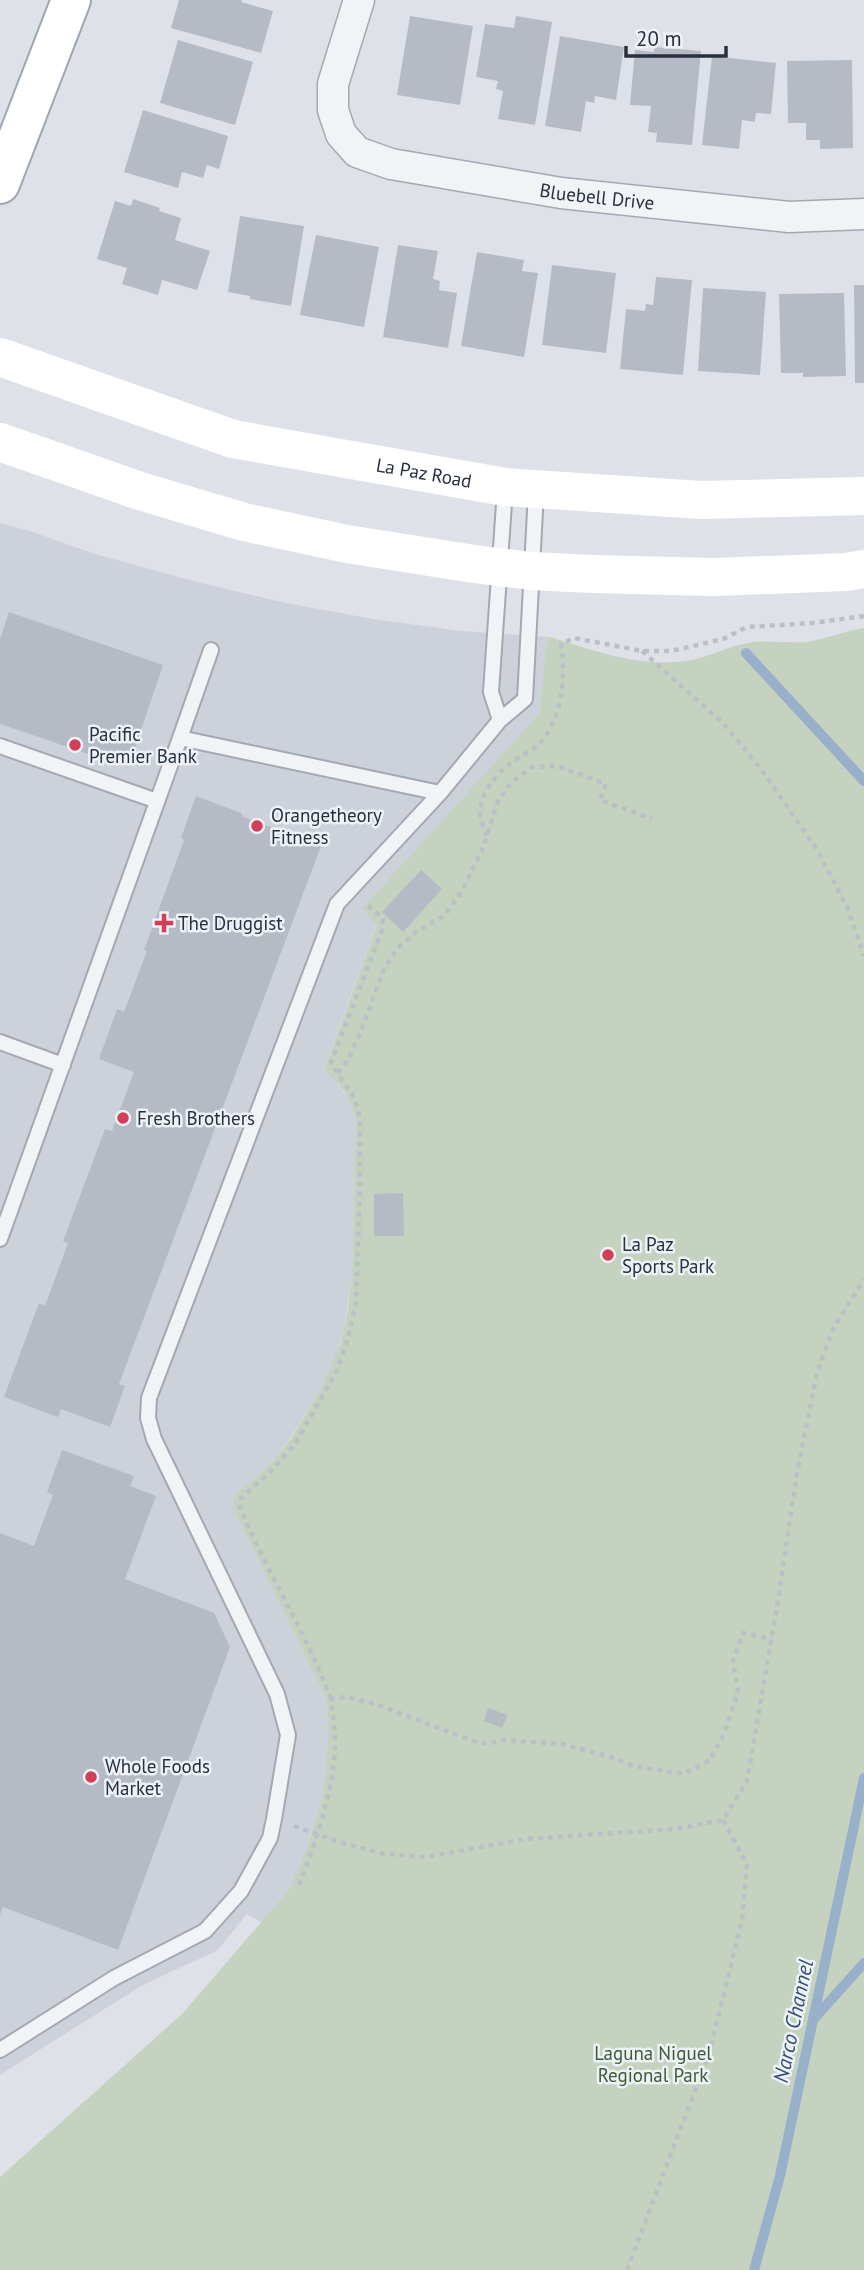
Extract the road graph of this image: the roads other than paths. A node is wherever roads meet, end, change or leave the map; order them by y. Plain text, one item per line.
1 (71, 0) edge
2 (359, 0) edge
3 (0, 184) edge
4 (864, 214) edge
5 (0, 357) edge
6 (0, 442) edge
7 (521, 489) junction
8 (864, 496) edge
9 (516, 569) junction
10 (864, 569) edge
11 (211, 650) dead end
12 (500, 720) junction
13 (180, 738) junction
14 (0, 746) edge
15 (440, 793) junction
16 (157, 801) junction
17 (0, 1042) edge
18 (62, 1065) junction
19 (0, 1236) edge
20 (0, 2050) edge

1 - 3 main road
2 - 4 street, Bluebell Drive
5 - 7 main road, La Paz Road
6 - 9 main road
7 - 8 main road, La Paz Road
7 - 9 lane
7 - 9 lane
9 - 10 main road
9 - 12 lane
9 - 12 lane
11 - 13 lane
12 - 15 lane
13 - 15 lane
13 - 16 lane
14 - 16 lane
15 - 20 lane
16 - 18 lane
17 - 18 lane
18 - 19 lane

